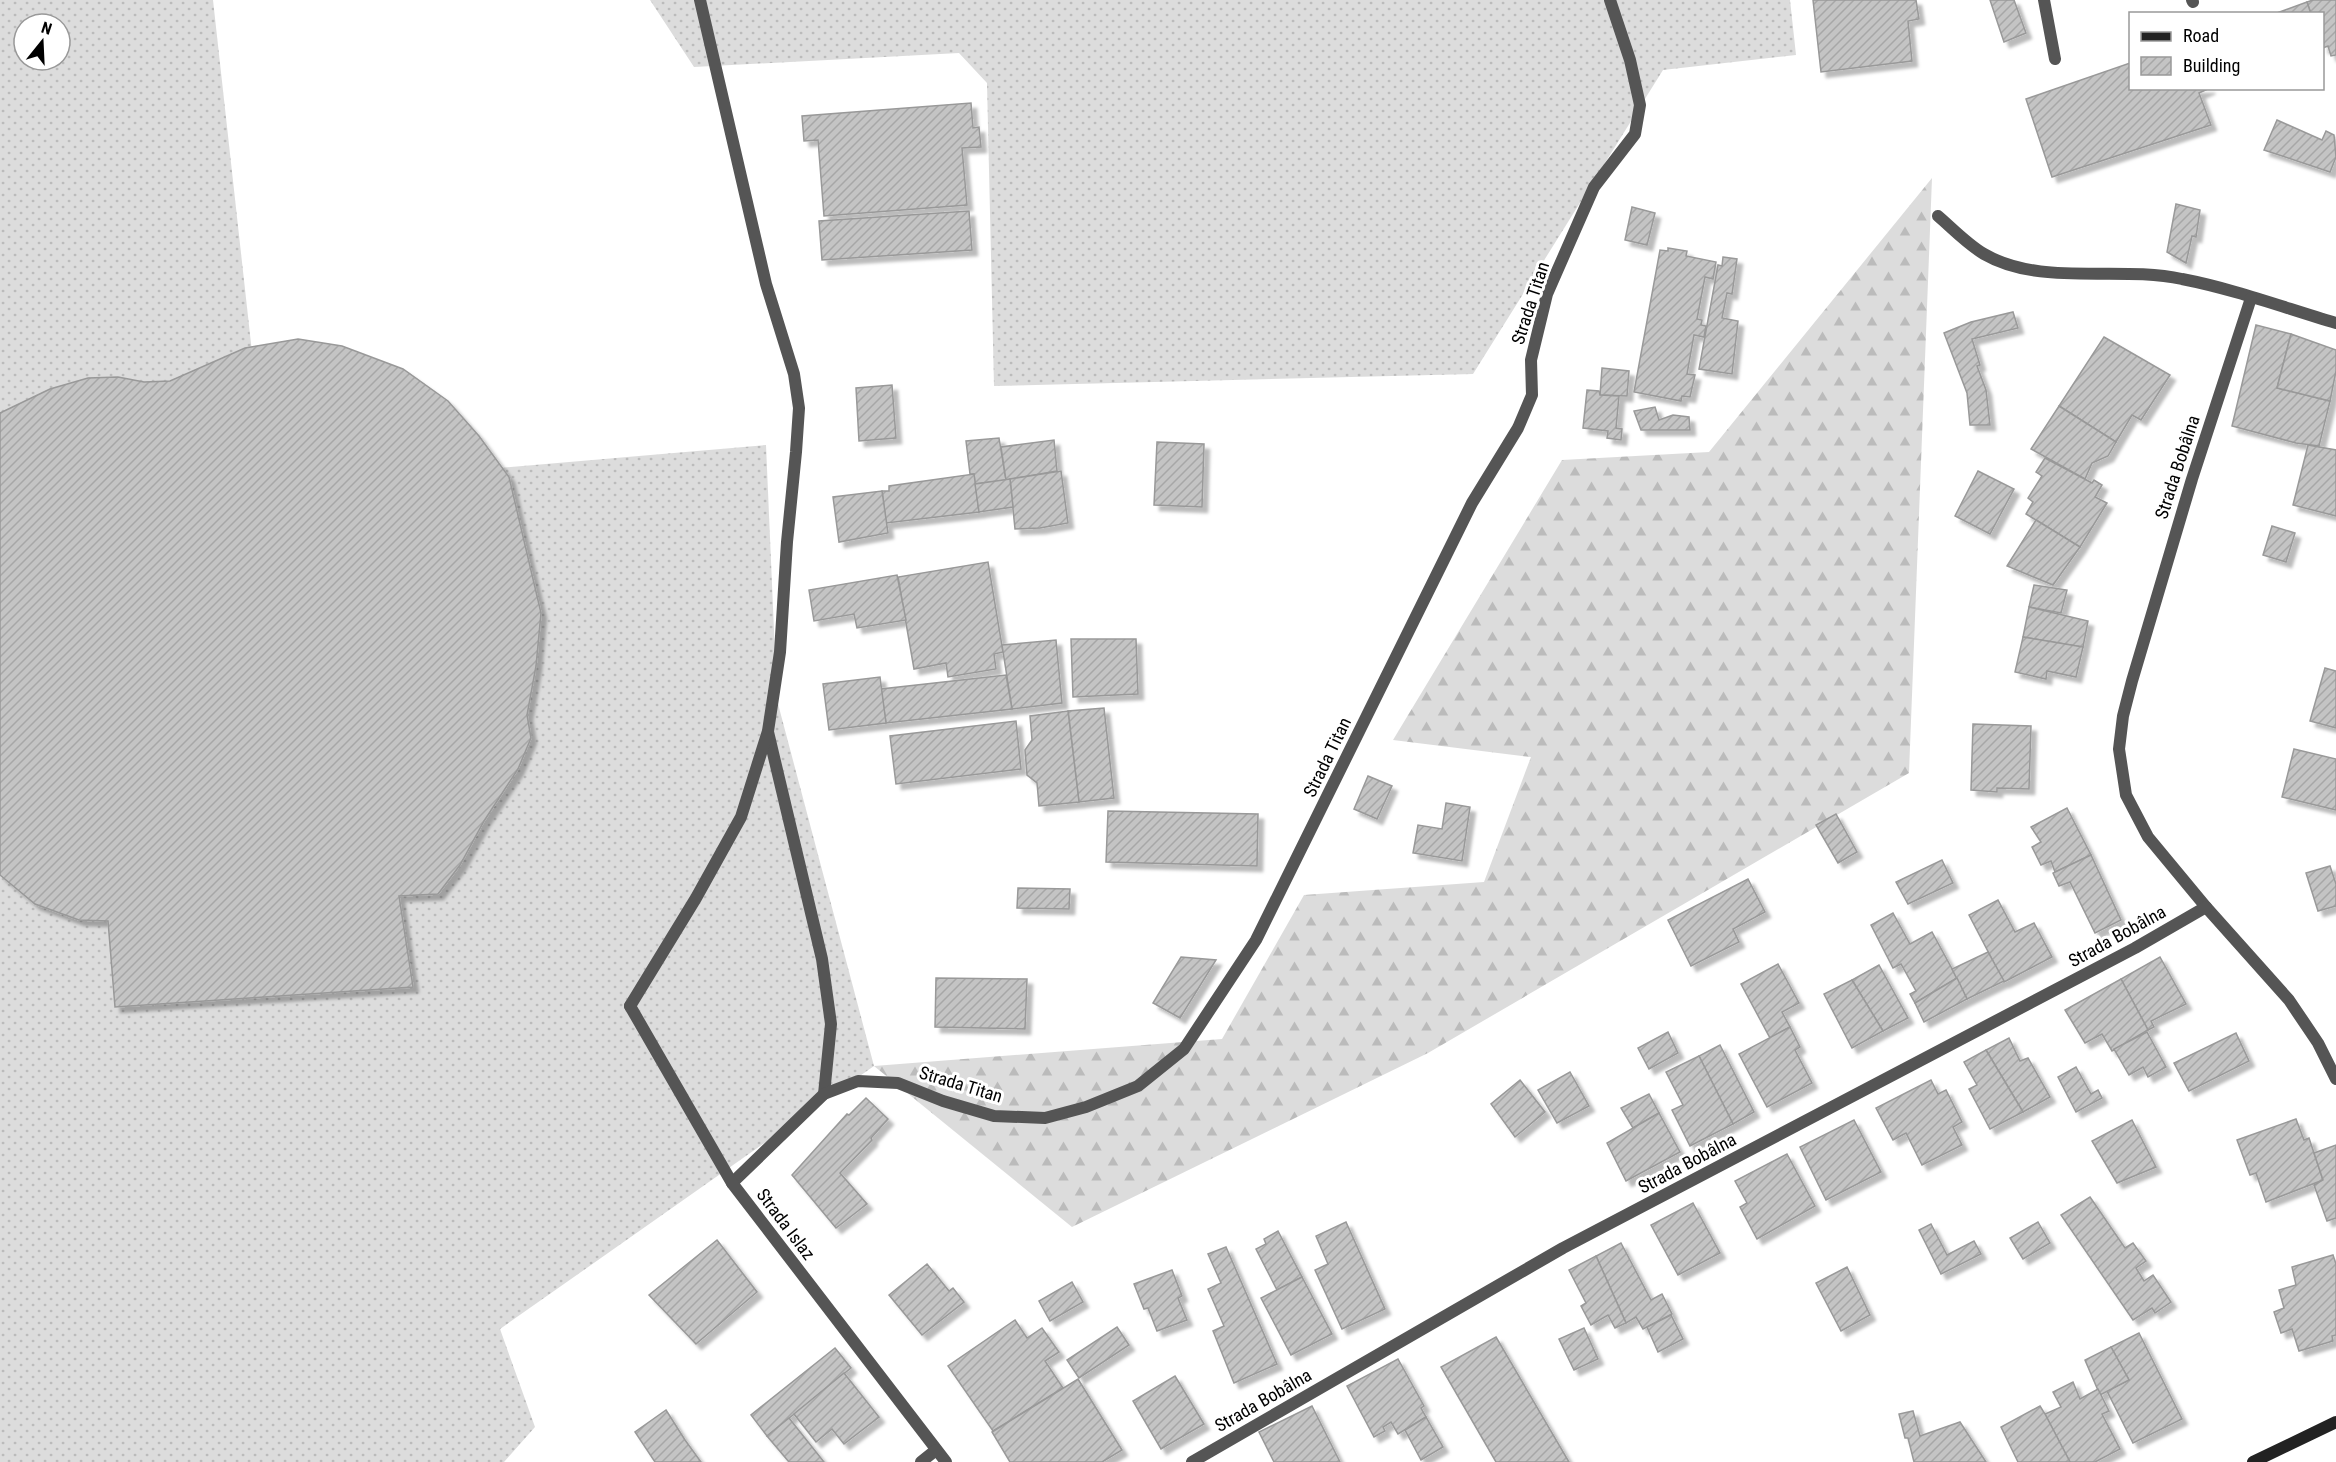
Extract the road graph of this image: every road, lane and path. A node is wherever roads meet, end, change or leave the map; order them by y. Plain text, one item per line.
1 (700, 0) edge
2 (1610, 0) edge
3 (2044, 0) edge
4 (2055, 59) dead end
5 (1938, 216) dead end
6 (2251, 298) junction
7 (2336, 323) edge
8 (768, 731) junction
9 (2206, 907) junction
10 (2336, 1079) edge
11 (824, 1094) junction
12 (732, 1183) junction
13 (2336, 1422) edge
14 (936, 1449) junction
15 (921, 1462) edge
16 (946, 1462) edge
17 (1192, 1462) edge
18 (2253, 1462) edge

1 - 8 street
2 - 11 street, Strada Titan
3 - 4 street
5 - 6 street
6 - 7 street
6 - 9 street, Strada Bobâlna
8 - 11 street
8 - 12 street, Strada Islaz
9 - 10 street, Strada Bobâlna
9 - 17 street, Strada Bobâlna
11 - 12 street, Strada Titan
12 - 14 street, Strada Islaz
13 - 18 street
14 - 15 street
14 - 16 street, Strada Islaz

